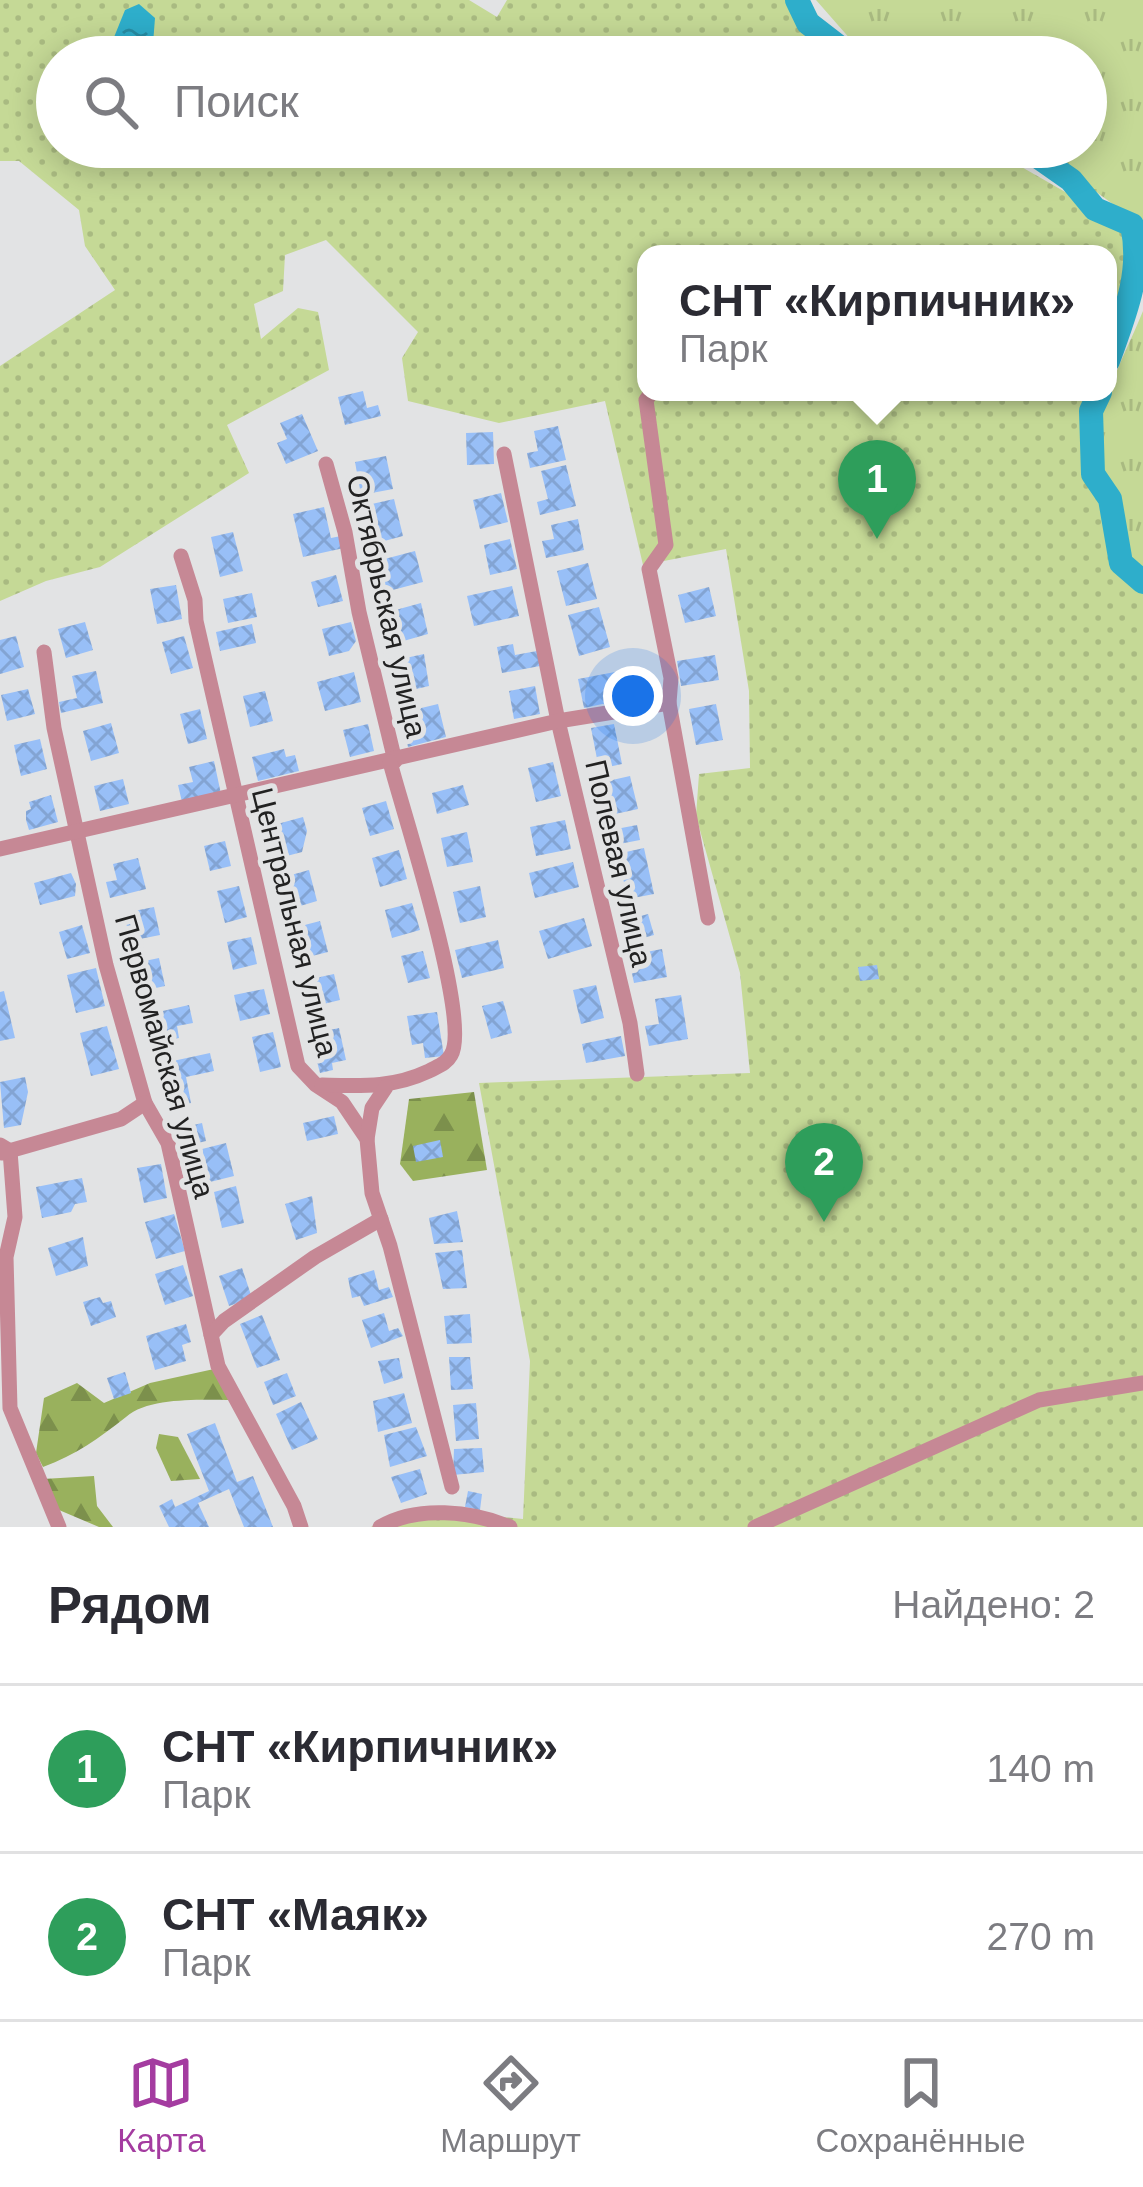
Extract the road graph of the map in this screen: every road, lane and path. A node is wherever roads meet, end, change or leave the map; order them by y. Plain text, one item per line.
1 (646, 401) edge
2 (504, 454) dead end
3 (326, 464) dead end
4 (181, 556) dead end
5 (44, 652) dead end
6 (669, 704) junction
7 (557, 721) junction
8 (392, 761) junction
9 (235, 797) junction
10 (78, 832) junction
11 (0, 849) edge
12 (707, 918) dead end
13 (637, 1074) dead end
14 (316, 1085) junction
15 (386, 1087) junction
16 (146, 1103) junction
17 (367, 1139) junction
18 (3, 1150) edge
19 (381, 1220) junction
20 (211, 1335) junction
21 (1143, 1383) edge
22 (452, 1487) dead end
23 (58, 1527) edge
24 (301, 1527) edge
25 (380, 1527) edge
26 (510, 1527) edge
27 (754, 1527) edge

1 - 6 street
2 - 7 street, Полевая улица
3 - 8 street, Октябрьская улица
4 - 9 street, Центральная улица
5 - 10 street, Первомайская улица
6 - 7 street
6 - 12 street
7 - 8 street
7 - 13 street, Полевая улица
8 - 9 street
8 - 15 street, Октябрьская улица
9 - 10 street
9 - 14 street, Центральная улица
10 - 11 street
10 - 16 street, Первомайская улица
14 - 15 street
14 - 17 street, Центральная улица
15 - 17 street
16 - 18 street
16 - 20 street, Первомайская улица
17 - 19 street
18 - 23 street
19 - 20 street
19 - 22 street
20 - 24 street, Первомайская улица
21 - 27 street
25 - 26 street

